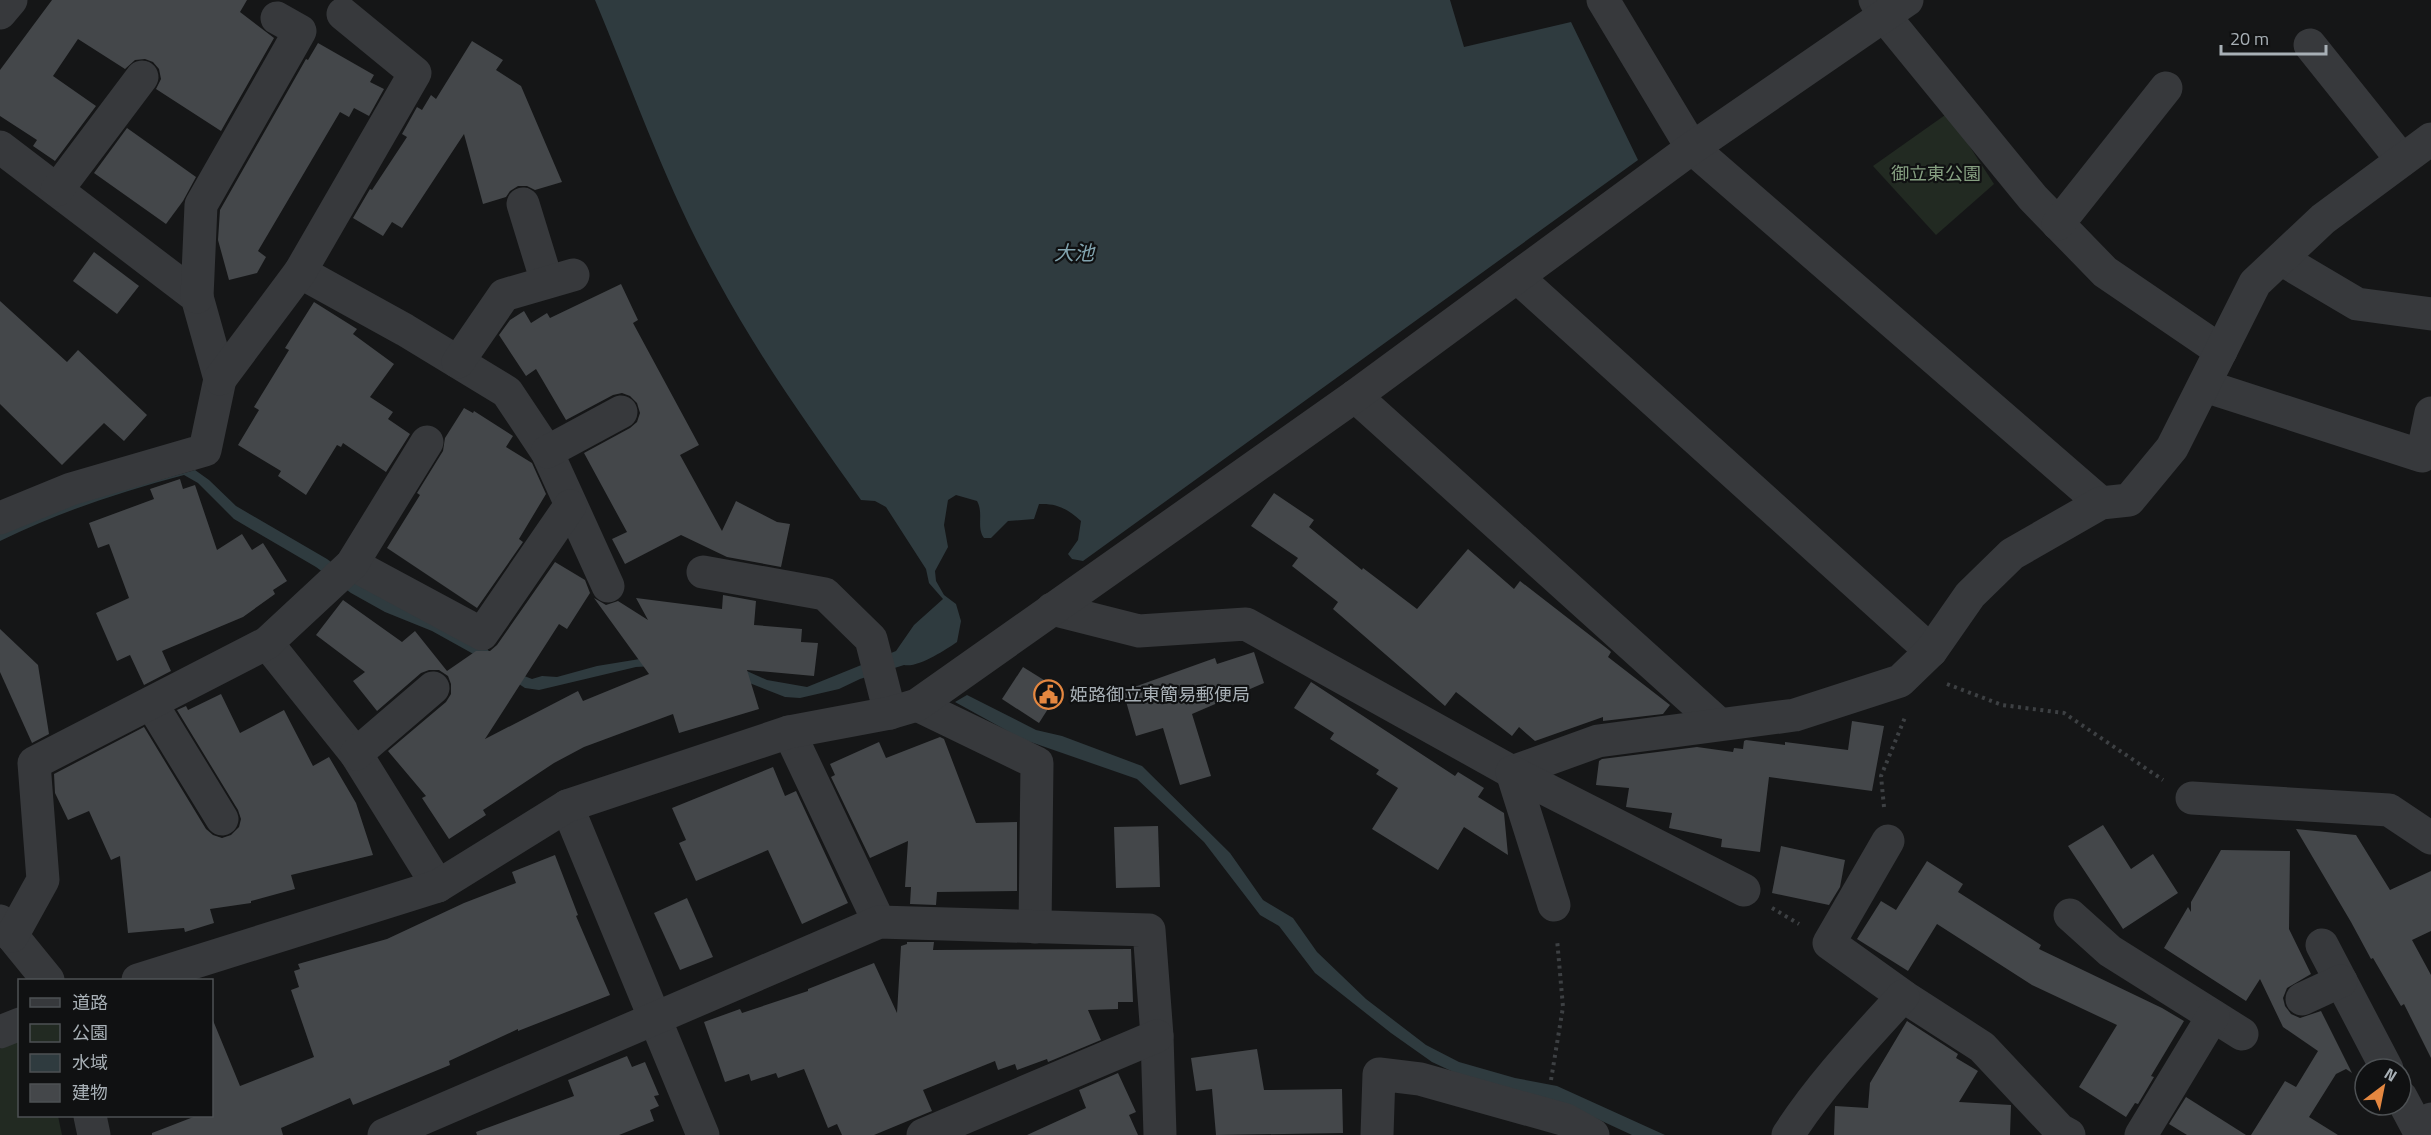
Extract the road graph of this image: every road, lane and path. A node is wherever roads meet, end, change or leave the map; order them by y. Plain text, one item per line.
1 (11, 0) edge
2 (1603, 0) edge
3 (1889, 6) edge
4 (0, 13) edge
5 (344, 14) dead end
6 (277, 18) dead end
7 (2310, 45) dead end
8 (141, 77) dead end
9 (2166, 88) dead end
10 (2431, 139) edge
11 (0, 147) edge
12 (1692, 148) junction
13 (2402, 160) junction
14 (57, 190) junction
15 (525, 203) dead end
16 (2058, 224) junction
17 (2281, 259) junction
18 (300, 272) junction
19 (1517, 277) junction
20 (197, 297) junction
21 (2431, 314) edge
22 (2221, 351) junction
23 (458, 362) junction
24 (220, 379) junction
25 (2205, 386) junction
26 (1354, 396) junction
27 (621, 412) dead end
28 (2431, 413) edge
29 (428, 442) dead end
30 (547, 452) junction
31 (2101, 503) junction
32 (570, 506) junction
33 (0, 518) edge
34 (704, 572) dead end
35 (342, 573) junction
36 (608, 586) dead end
37 (1052, 609) junction
38 (267, 643) junction
39 (1925, 657) junction
40 (433, 688) dead end
41 (151, 703) junction
42 (904, 709) junction
43 (1719, 724) junction
44 (789, 732) junction
45 (356, 754) junction
46 (1512, 772) junction
47 (2192, 798) joint
48 (567, 806) junction
49 (222, 819) dead end
50 (2431, 838) edge
51 (1888, 841) joint
52 (438, 886) junction
53 (1743, 891) joint
54 (1554, 905) joint
55 (2070, 915) dead end
56 (879, 922) junction
57 (1035, 927) junction
58 (6, 928) edge
59 (1829, 943) junction
60 (2322, 945) dead end
61 (46, 979) edge
62 (144, 979) edge
63 (2341, 981) junction
64 (1903, 996) junction
65 (2302, 999) dead end
66 (2213, 1016) junction
67 (656, 1017) junction
68 (18, 1025) edge
69 (0, 1032) edge
70 (2242, 1034) dead end
71 (1157, 1036) junction
72 (2381, 1057) edge
73 (1551, 1078) dead end
74 (90, 1117) edge
75 (2412, 1117) edge
76 (2431, 1119) edge
77 (94, 1135) edge
78 (384, 1135) edge
79 (703, 1135) edge
80 (922, 1135) edge
81 (1160, 1135) edge
82 (1377, 1135) edge
83 (1593, 1135) edge
84 (1788, 1135) edge
85 (2069, 1135) edge
86 (2140, 1135) edge

1 - 4 street
2 - 12 street
3 - 12 street
3 - 16 street
5 - 18 street
6 - 20 street
7 - 13 street
8 - 14 street
9 - 16 street
10 - 13 street
11 - 14 street
12 - 19 street
12 - 31 street
13 - 17 street
14 - 20 street
15 - 23 street
16 - 22 street
17 - 21 street
17 - 22 street
18 - 23 street
18 - 24 street
19 - 26 street
19 - 39 street
20 - 24 street
22 - 25 street
23 - 30 street
24 - 33 street
25 - 28 street
25 - 31 street
26 - 37 street
26 - 43 street
27 - 30 street
29 - 35 street
30 - 32 street
31 - 39 street
32 - 35 street
32 - 36 street
34 - 42 street
35 - 38 street
37 - 42 street
37 - 46 street
38 - 41 street
38 - 45 street
39 - 43 street
39 - 47 path
39 - 51 path
40 - 45 street
41 - 49 street
41 - 58 street
42 - 44 street
42 - 57 street
43 - 46 street
44 - 48 street
44 - 56 street
45 - 52 street
46 - 53 street
46 - 54 street
47 - 50 street
48 - 52 street
48 - 67 street
51 - 59 street
52 - 62 street
53 - 59 path
54 - 73 path
55 - 66 street
56 - 57 street
56 - 67 street
57 - 71 street
58 - 61 street
59 - 64 street
60 - 63 street
63 - 65 street
63 - 72 street
64 - 84 street
64 - 85 street
66 - 70 street
66 - 86 street
67 - 78 street
67 - 79 street
68 - 69 street
71 - 80 street
71 - 81 street
74 - 77 street
75 - 76 street
82 - 83 street

